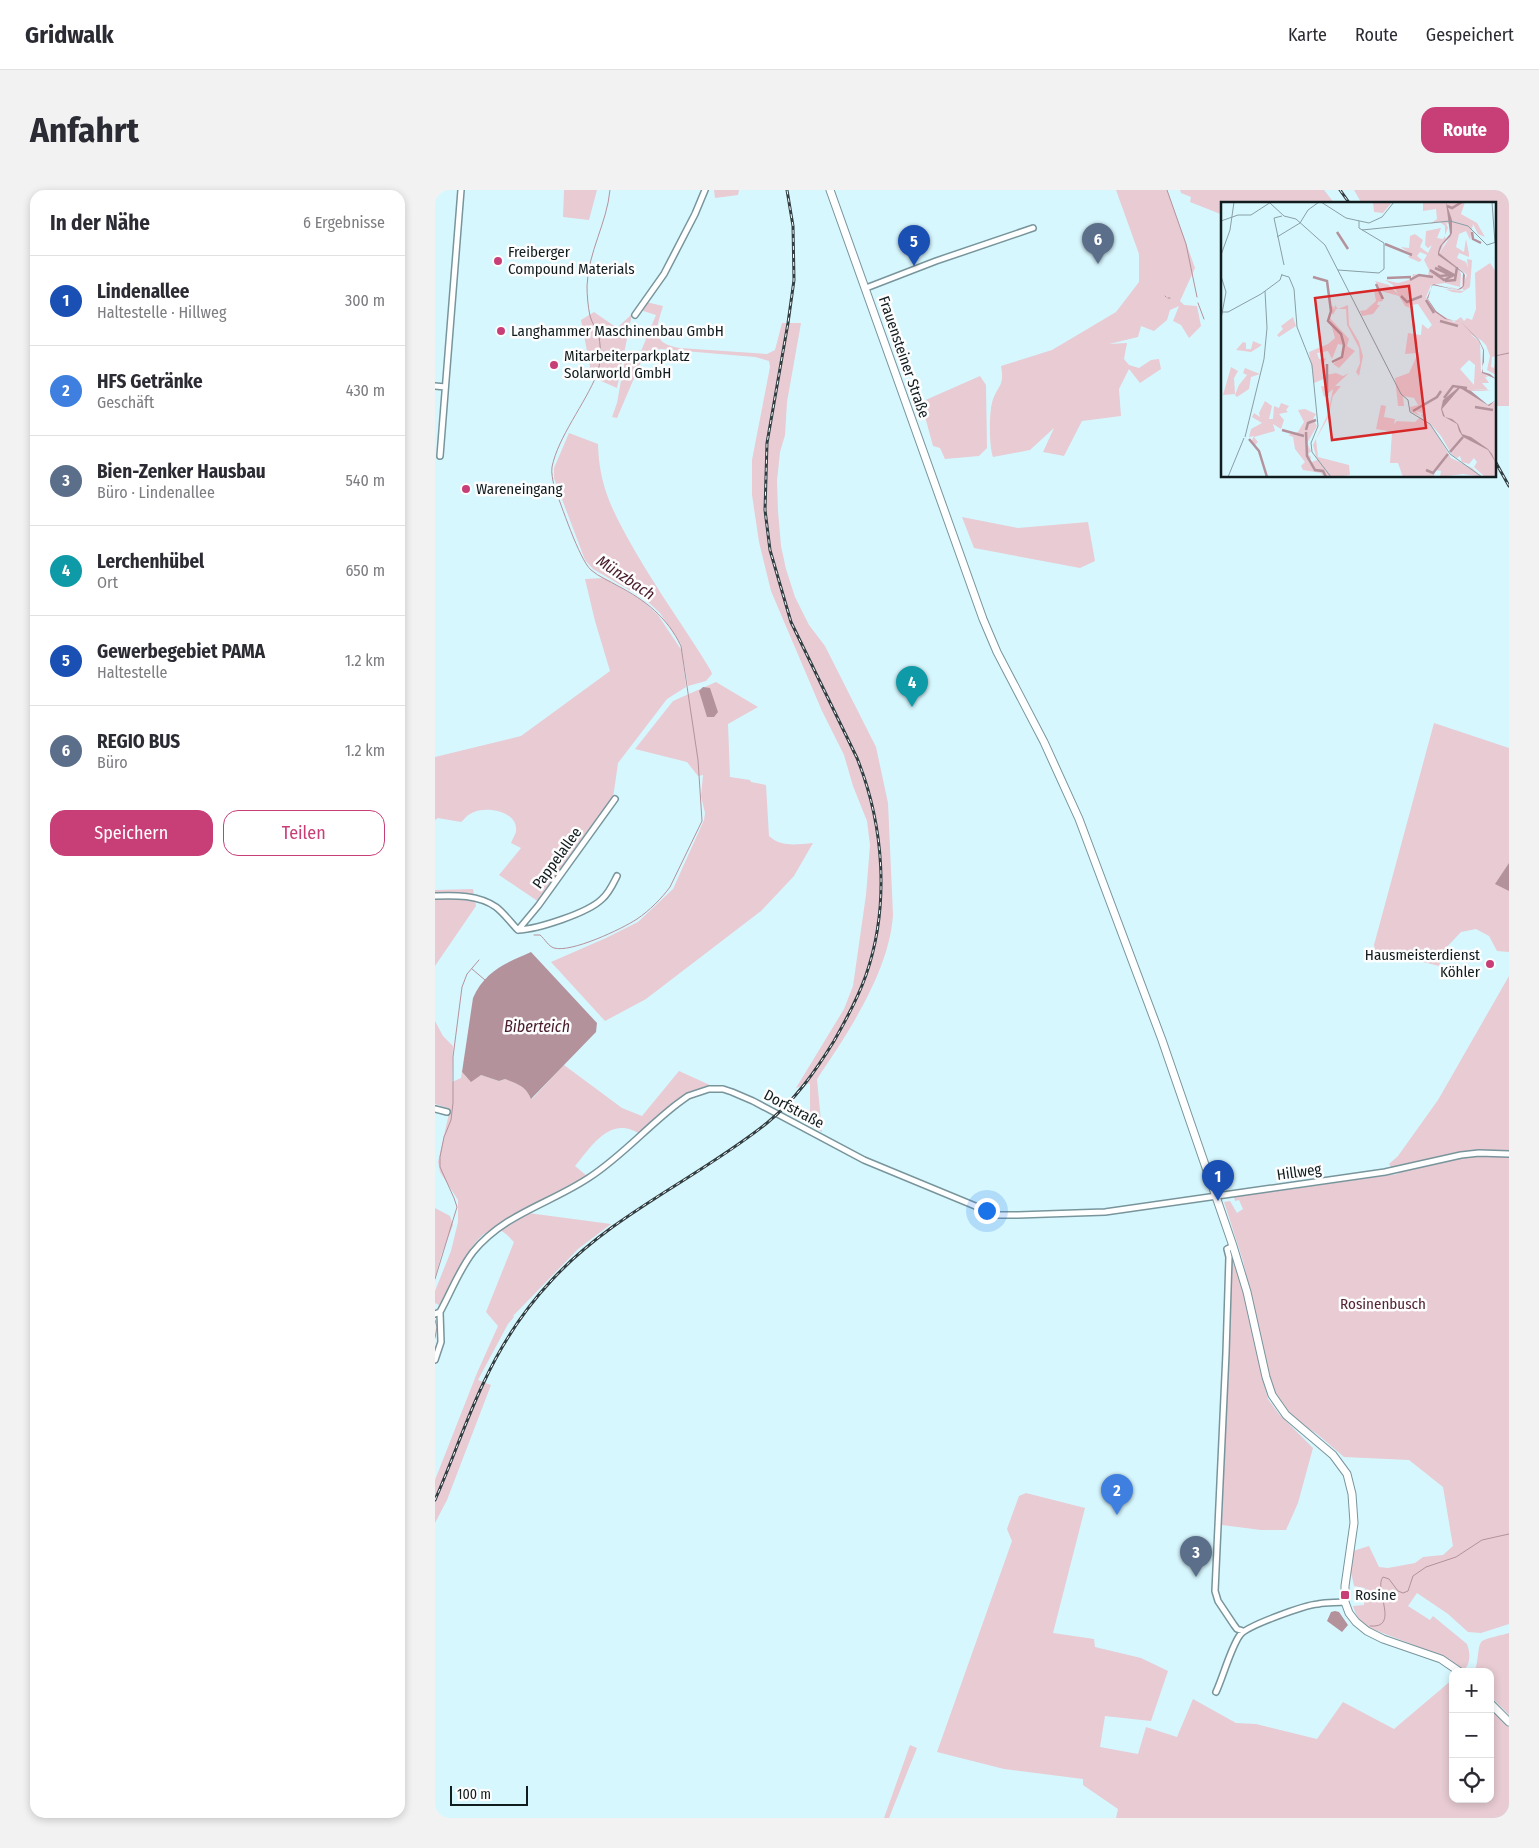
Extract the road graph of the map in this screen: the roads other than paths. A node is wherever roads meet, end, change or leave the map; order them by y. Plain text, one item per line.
1 (461, 190) edge
2 (705, 190) edge
3 (830, 190) edge
4 (1033, 228) dead end
5 (866, 288) junction
6 (635, 316) dead end
7 (435, 386) edge
8 (445, 387) junction
9 (441, 456) dead end
10 (615, 798) dead end
11 (617, 876) dead end
12 (435, 896) edge
13 (518, 930) junction
14 (435, 1109) edge
15 (447, 1112) dead end
16 (1509, 1154) edge
17 (1217, 1195) junction
18 (1233, 1246) junction
19 (437, 1314) edge
20 (435, 1360) edge
21 (1345, 1602) junction
22 (1243, 1631) junction
23 (1454, 1668) edge
24 (1216, 1692) dead end
25 (1494, 1707) edge
26 (1509, 1722) edge

1 - 8 street
2 - 6 street
3 - 5 main road, Frauensteiner Straße
4 - 5 street, Frauensteiner Straße
5 - 17 main road, Frauensteiner Straße
7 - 8 street
8 - 9 street
10 - 13 street, Pappelallee
11 - 13 street
12 - 13 street
14 - 15 street
16 - 17 street, Hillweg
17 - 18 main road, Frauensteiner Straße
17 - 19 street, Dorfstraße
18 - 21 main road, Frauensteiner Straße
18 - 22 street
19 - 20 street
21 - 22 street
21 - 23 main road
22 - 24 street
25 - 26 main road

